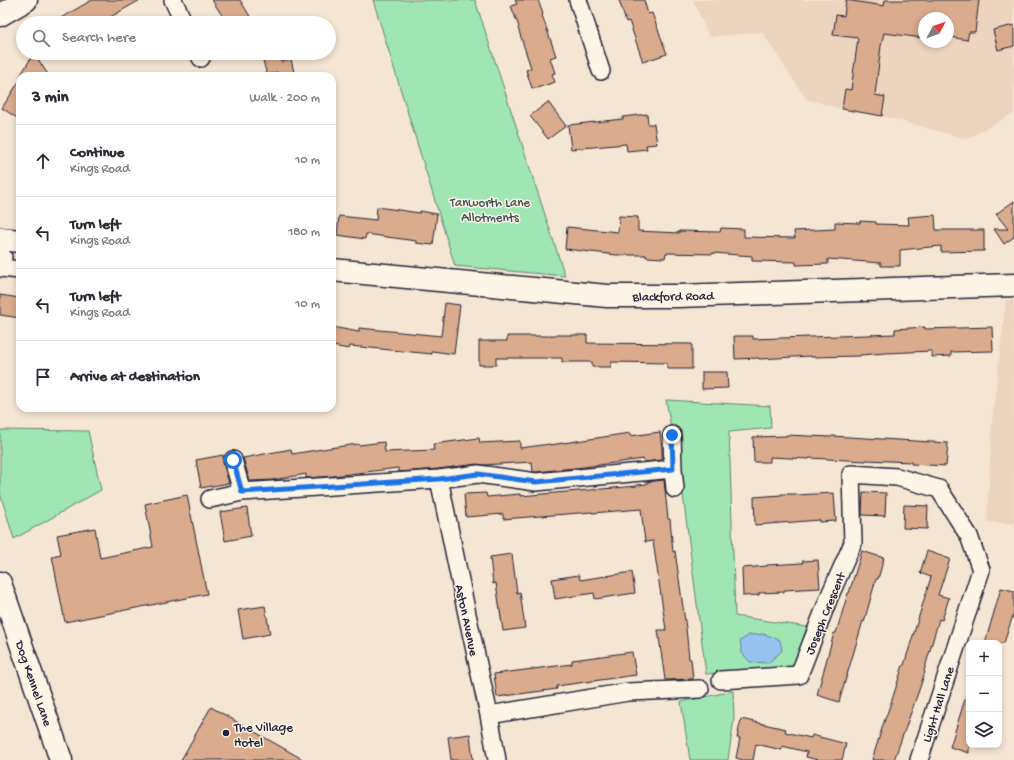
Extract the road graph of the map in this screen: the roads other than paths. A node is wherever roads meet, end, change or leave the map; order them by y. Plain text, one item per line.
1 (26, 0) edge
2 (173, 0) edge
3 (578, 0) edge
4 (0, 15) edge
5 (181, 16) edge
6 (601, 71) dead end
7 (16, 242) edge
8 (1, 248) edge
9 (16, 270) edge
10 (336, 270) edge
11 (1014, 285) edge
12 (672, 435) dead end
13 (233, 460) dead end
14 (673, 469) junction
15 (851, 474) joint
16 (439, 479) junction
17 (674, 489) dead end
18 (242, 492) junction
19 (210, 499) dead end
20 (0, 583) edge
21 (721, 680) dead end
22 (700, 689) dead end
23 (489, 715) junction
24 (61, 760) edge
25 (497, 760) edge
26 (918, 760) edge

1 - 4 main road
2 - 5 street
3 - 6 street
7 - 8 main road
8 - 9 street
10 - 11 main road, Blackford Road
12 - 14 street
13 - 18 street
14 - 16 street
14 - 17 street
15 - 21 street, Joseph Crescent
15 - 26 street, Light Hall Lane
16 - 18 street
16 - 23 street, Aston Avenue
18 - 19 street
20 - 24 main road, Dog Kennel Lane
22 - 23 street
23 - 25 street, Aston Avenue

